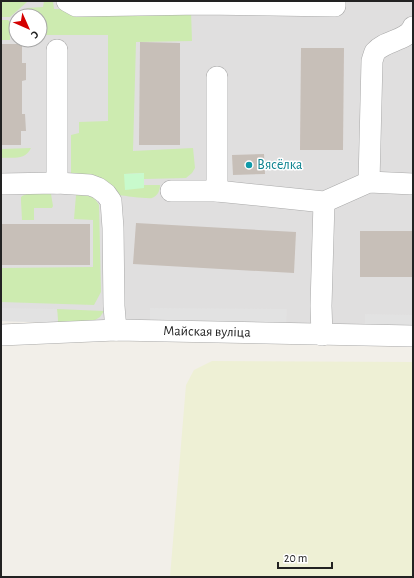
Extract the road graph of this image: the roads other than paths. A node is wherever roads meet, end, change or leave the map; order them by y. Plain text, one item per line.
1 (67, 1) edge
2 (335, 1) edge
3 (413, 28) edge
4 (56, 50) dead end
5 (217, 77) dead end
6 (369, 182) junction
7 (57, 183) junction
8 (1, 184) edge
9 (413, 184) edge
10 (171, 191) dead end
11 (217, 191) junction
12 (324, 202) junction
13 (116, 330) junction
14 (322, 334) junction
15 (1, 335) edge
16 (413, 336) edge

1 - 2 street
3 - 6 street
4 - 7 street
5 - 11 street
6 - 9 street
6 - 12 street
7 - 8 street
7 - 13 street
10 - 11 street
11 - 12 street
12 - 14 street
13 - 14 street, Майская вуліца
13 - 15 street, Майская вуліца
14 - 16 street, Майская вуліца

